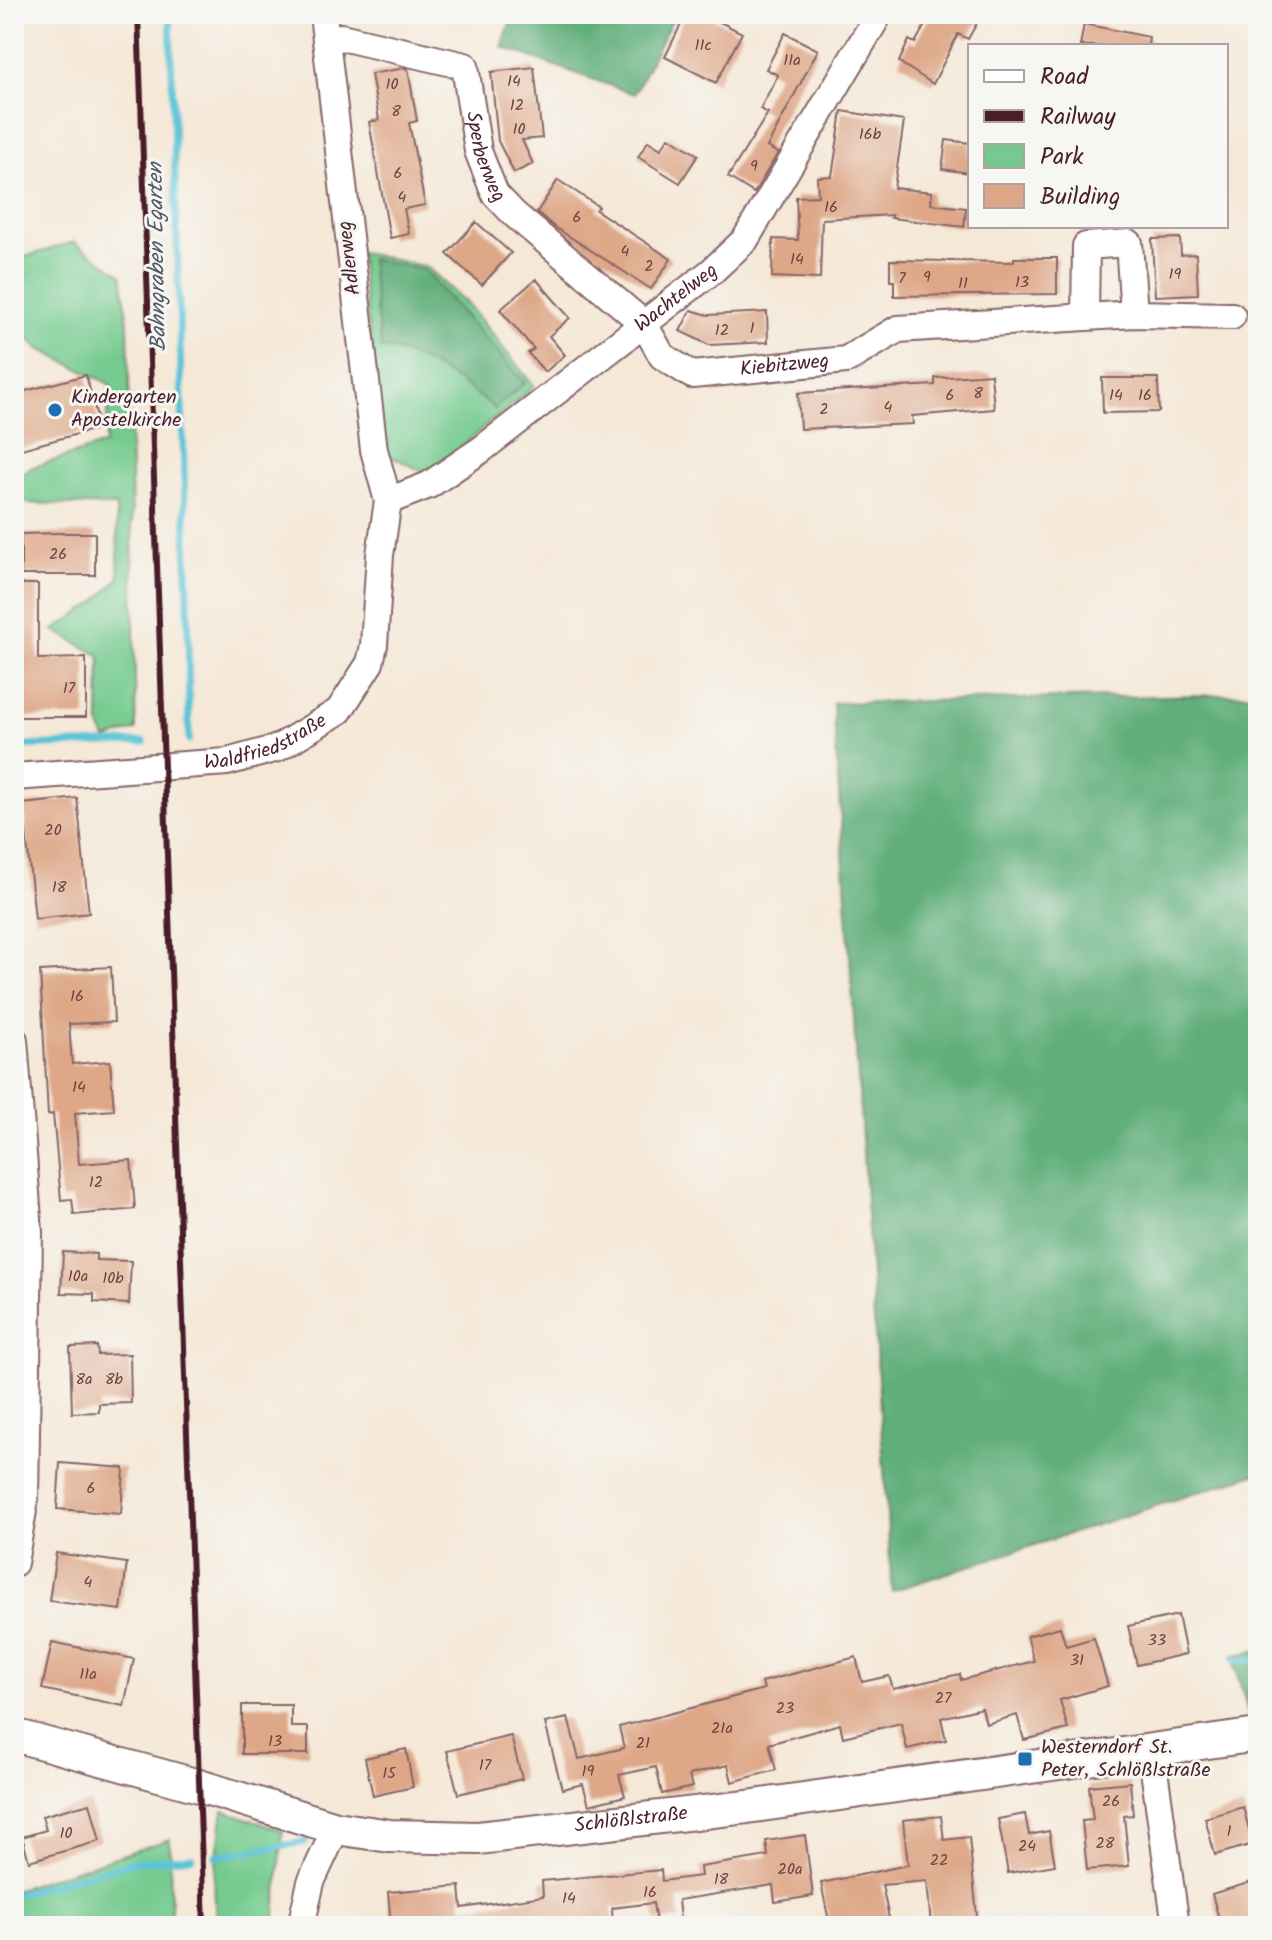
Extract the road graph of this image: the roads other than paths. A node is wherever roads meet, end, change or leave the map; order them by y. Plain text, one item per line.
1 (879, 14) edge
2 (325, 27) edge
3 (1134, 314) junction
4 (1232, 316) dead end
5 (1085, 317) junction
6 (644, 324) junction
7 (388, 501) junction
8 (14, 777) edge
9 (14, 1040) edge
10 (20, 1498) edge
11 (14, 1563) edge
12 (14, 1735) edge
13 (1258, 1735) edge
14 (1151, 1749) junction
15 (336, 1828) junction
16 (301, 1926) edge
17 (1176, 1926) edge

1 - 6 street, Wachtelweg
2 - 6 street, Sperberweg
2 - 7 street, Adlerweg
3 - 4 street, Kiebitzweg
3 - 5 street, Kiebitzweg
3 - 5 street
5 - 6 street, Kiebitzweg
6 - 7 street, Wachtelweg
7 - 8 street, Waldfriedstraße
9 - 10 street
10 - 11 street
12 - 15 street, Schlößlstraße
13 - 14 street, Schlößlstraße
14 - 15 street, Schlößlstraße
14 - 17 street
15 - 16 street

